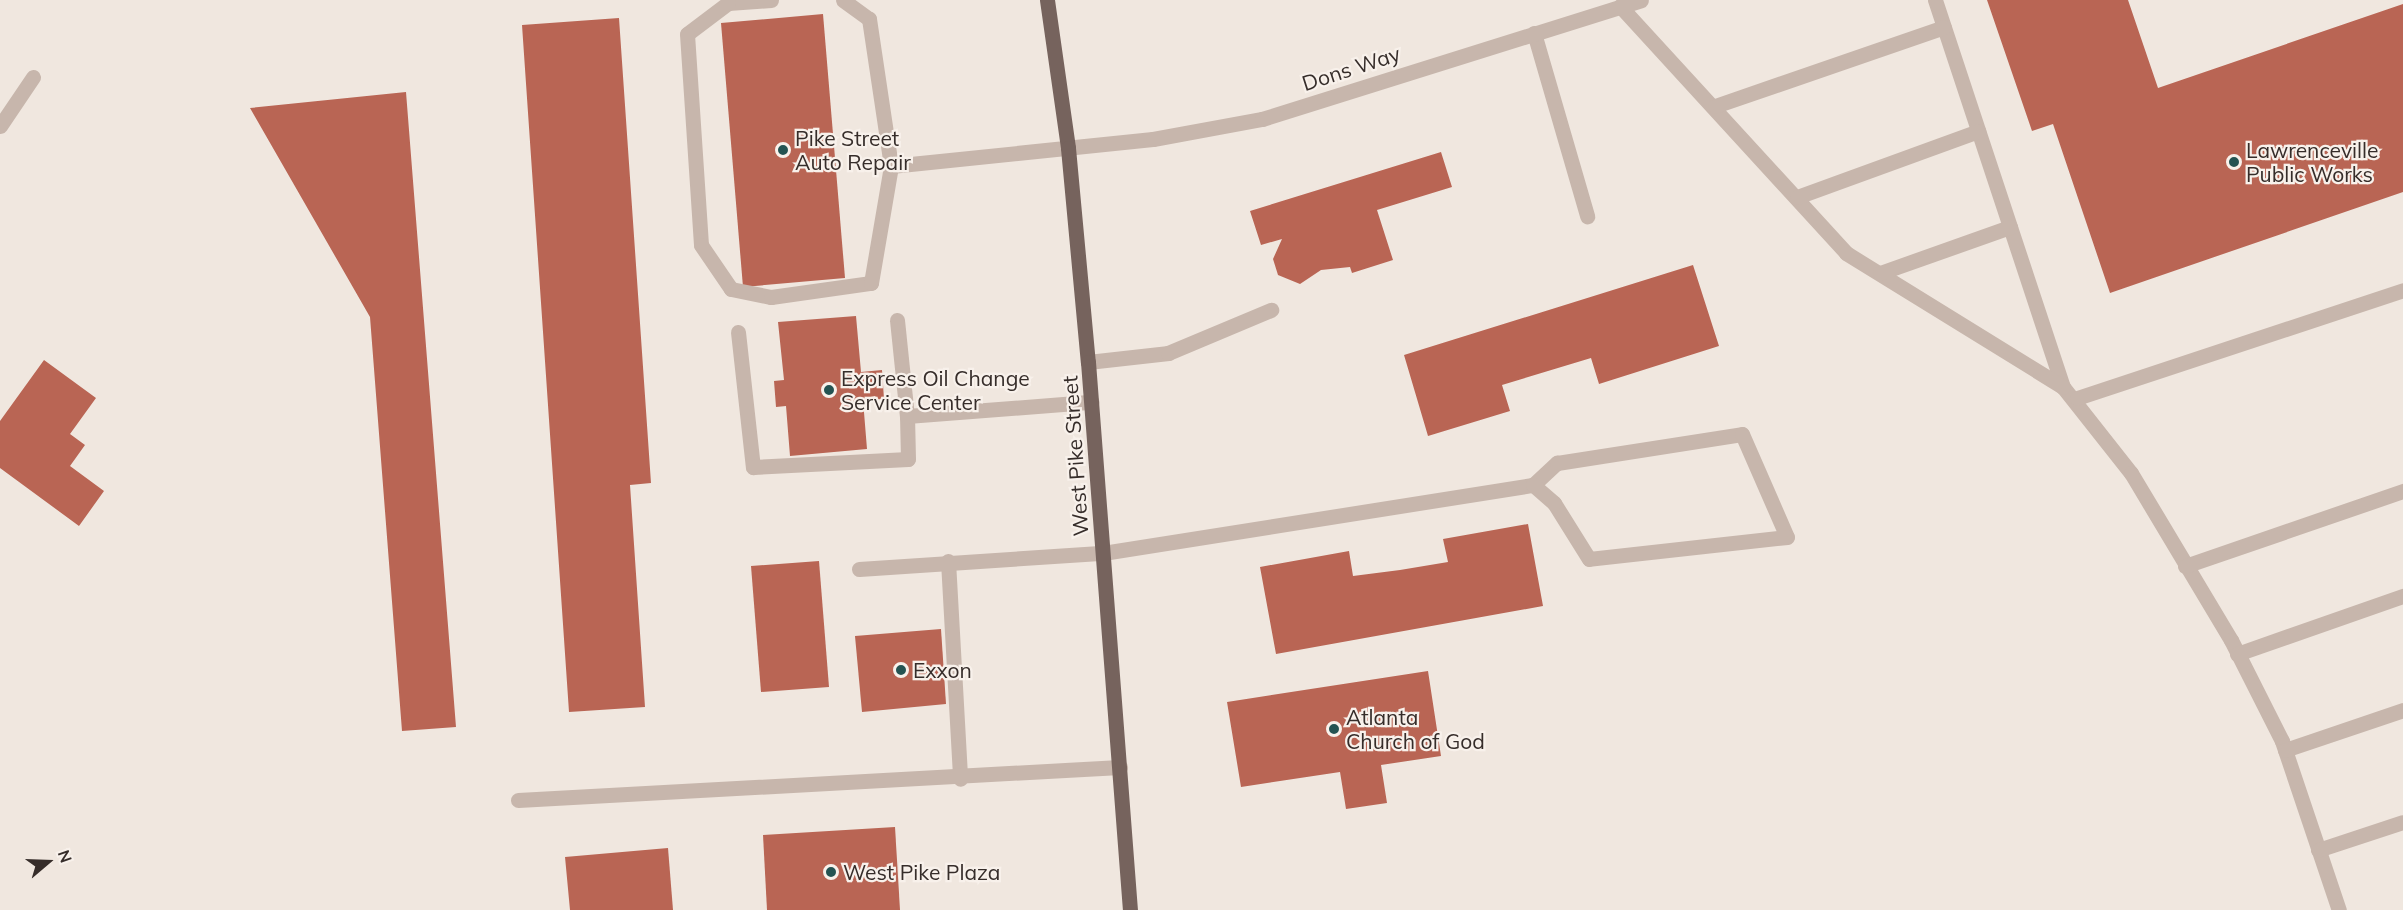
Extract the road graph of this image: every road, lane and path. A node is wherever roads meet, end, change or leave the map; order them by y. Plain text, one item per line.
1 (771, 0) edge
2 (843, 0) edge
3 (1047, 0) edge
4 (1641, 0) edge
5 (1935, 0) edge
6 (1620, 6) junction
7 (1944, 27) junction
8 (1534, 33) junction
9 (33, 77) dead end
10 (1715, 106) junction
11 (0, 126) edge
12 (1978, 130) junction
13 (1068, 148) junction
14 (891, 166) junction
15 (1797, 197) junction
16 (1587, 216) dead end
17 (2010, 227) junction
18 (1880, 273) junction
19 (2403, 290) edge
20 (1271, 310) dead end
21 (897, 320) dead end
22 (738, 332) dead end
23 (1089, 362) junction
24 (2063, 387) junction
25 (2077, 398) junction
26 (1091, 402) junction
27 (907, 416) junction
28 (1533, 485) junction
29 (2403, 491) edge
30 (1103, 553) junction
31 (948, 561) junction
32 (2185, 566) junction
33 (859, 569) dead end
34 (2403, 596) edge
35 (2238, 654) junction
36 (2403, 710) edge
37 (2285, 750) junction
38 (1120, 767) junction
39 (960, 778) junction
40 (518, 800) dead end
41 (2403, 822) edge
42 (2318, 850) junction
43 (1130, 910) edge
44 (2338, 910) edge

1 - 14 street
2 - 14 street
3 - 13 main road, West Pike Street
4 - 6 street, Dons Way
5 - 7 street
6 - 8 street, Dons Way
6 - 10 street
7 - 10 street
7 - 12 street
8 - 13 street, Dons Way
8 - 16 street
9 - 11 street
10 - 15 street
12 - 15 street
12 - 17 street
13 - 14 street, Dons Way
13 - 23 main road, West Pike Street
15 - 18 street
17 - 18 street
17 - 24 street
18 - 24 street
19 - 25 street
20 - 23 street
21 - 27 street
22 - 27 street
23 - 26 main road, West Pike Street
24 - 25 street
25 - 32 street
26 - 27 street
26 - 30 main road, West Pike Street
28 - 28 street
28 - 30 street
29 - 32 street
30 - 31 street
30 - 38 main road, West Pike Street
31 - 33 street
31 - 39 street
32 - 35 street
34 - 35 street
35 - 37 street
36 - 37 street
37 - 42 street
38 - 39 street
38 - 43 main road, West Pike Street
39 - 40 street
41 - 42 street
42 - 44 street

